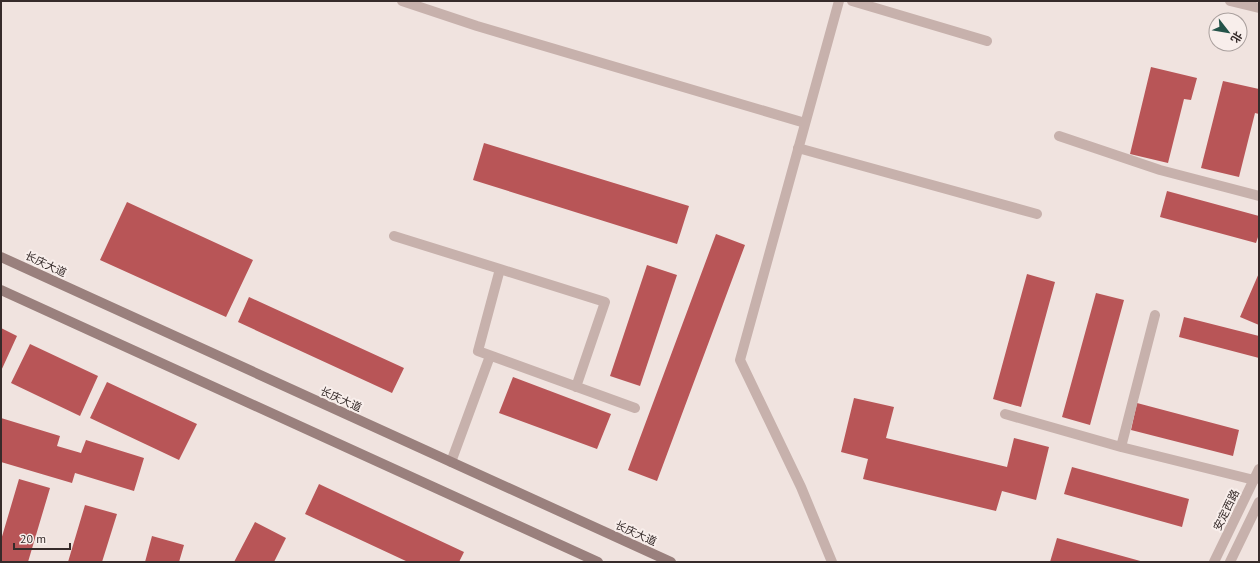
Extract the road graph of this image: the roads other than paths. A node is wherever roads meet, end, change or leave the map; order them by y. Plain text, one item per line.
1 (402, 1) edge
2 (839, 1) edge
3 (852, 1) edge
4 (1230, 1) edge
5 (1259, 8) edge
6 (987, 41) dead end
7 (805, 123) junction
8 (1060, 136) dead end
9 (798, 148) junction
10 (1259, 196) edge
11 (1037, 214) dead end
12 (394, 236) dead end
13 (1, 257) edge
14 (500, 269) junction
15 (1, 290) edge
16 (1155, 315) dead end
17 (490, 356) junction
18 (576, 387) junction
19 (635, 408) dead end
20 (1005, 414) dead end
21 (1121, 447) junction
22 (451, 462) junction
23 (1259, 469) edge
24 (1254, 480) junction
25 (1259, 502) edge
26 (598, 562) edge
27 (671, 562) edge
28 (832, 562) edge
29 (1214, 562) edge
30 (1230, 562) edge

1 - 7 street
2 - 7 street
3 - 6 street
4 - 5 street
7 - 9 street
8 - 10 street
9 - 11 street
9 - 28 street
12 - 14 street
13 - 22 main road, 长庆大道
14 - 17 street
14 - 18 street
15 - 26 main road
16 - 21 street
17 - 18 street
17 - 22 street
18 - 19 street
20 - 21 street
21 - 24 street
22 - 27 main road, 长庆大道
23 - 24 street, 安定西路
24 - 29 street, 安定西路
25 - 30 street

